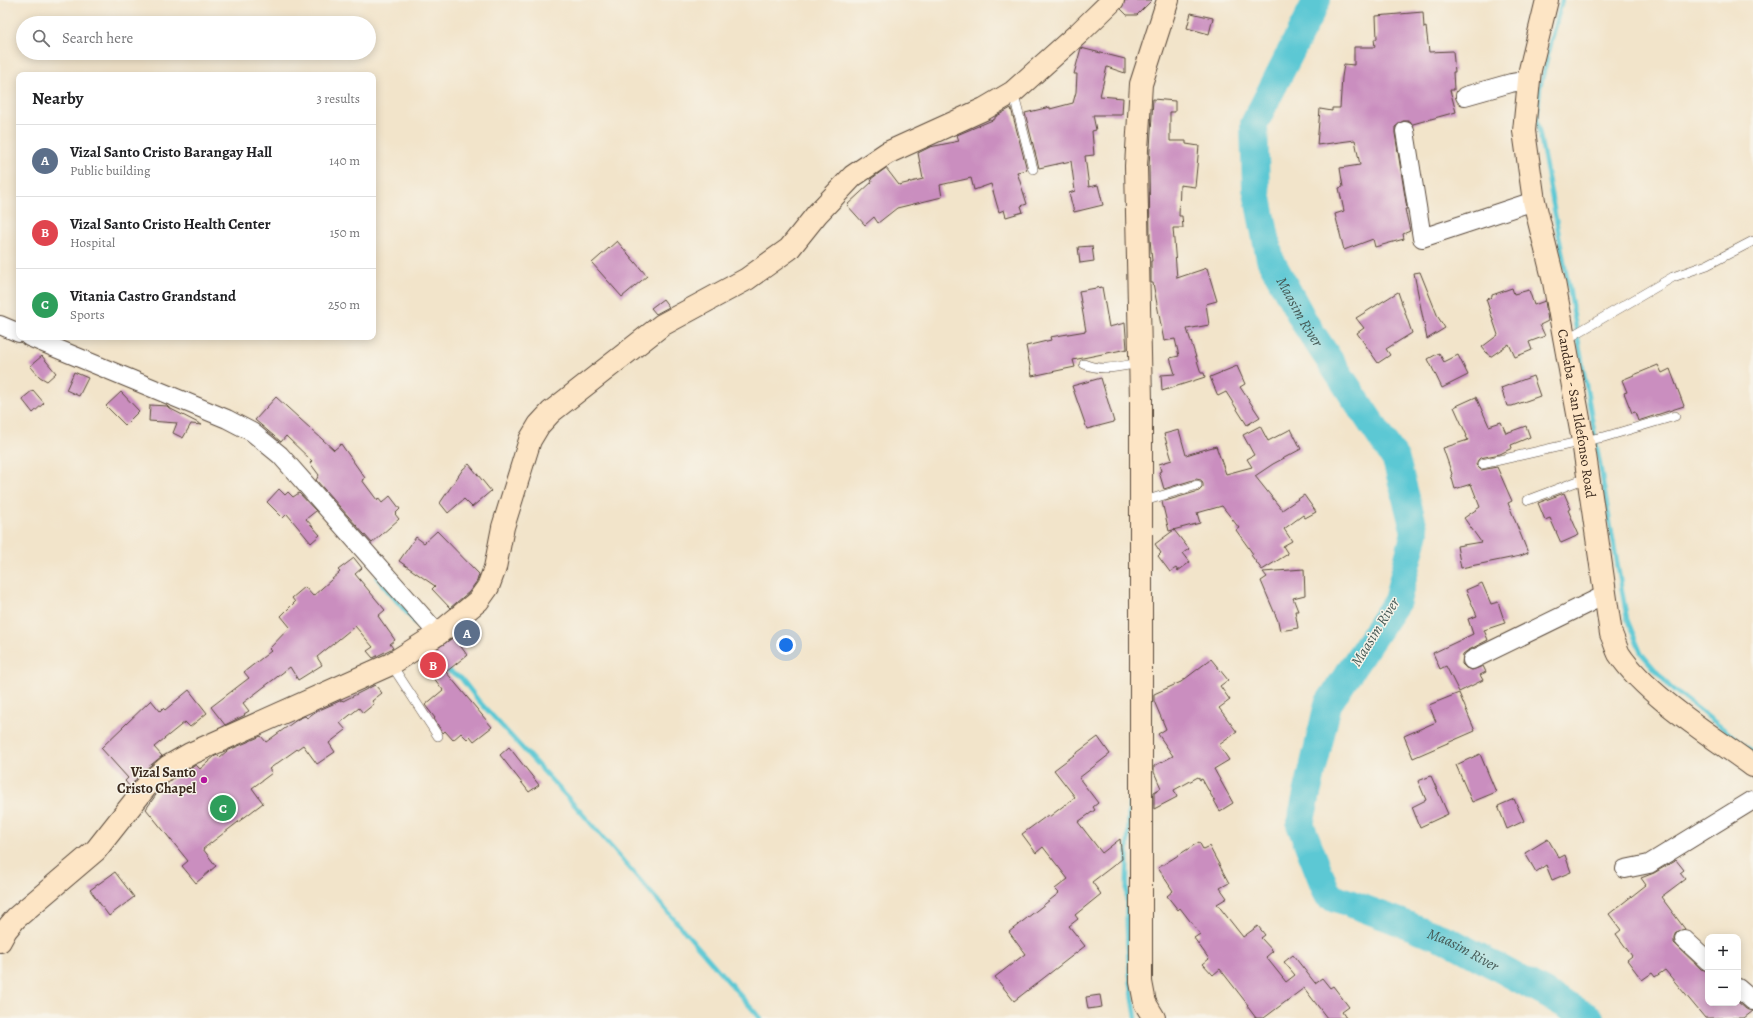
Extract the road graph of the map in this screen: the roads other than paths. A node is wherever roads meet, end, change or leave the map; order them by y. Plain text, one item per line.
1 (1113, 0) edge
2 (1168, 0) edge
3 (1547, 0) edge
4 (1528, 80) junction
5 (1013, 92) junction
6 (1465, 96) dead end
7 (1405, 131) dead end
8 (1033, 169) dead end
9 (1534, 201) junction
10 (1753, 241) edge
11 (0, 325) edge
12 (16, 332) edge
13 (1569, 338) junction
14 (36, 340) edge
15 (1140, 363) junction
16 (1084, 364) dead end
17 (1675, 416) dead end
18 (1587, 441) junction
19 (1482, 464) dead end
20 (1589, 477) junction
21 (1198, 485) dead end
22 (1528, 500) dead end
23 (1141, 502) junction
24 (1605, 595) junction
25 (438, 634) junction
26 (1472, 660) dead end
27 (391, 664) junction
28 (438, 736) dead end
29 (1753, 766) edge
30 (1753, 800) edge
31 (1625, 869) dead end
32 (1684, 939) dead end
33 (0, 941) edge
34 (1705, 958) edge
35 (1741, 991) edge
36 (1753, 1001) edge
37 (1154, 1018) edge

1 - 5 street
2 - 15 street
3 - 4 street, Candaba - San Ildefonso Road
4 - 6 street
4 - 9 street, Candaba - San Ildefonso Road
5 - 8 lane
5 - 25 street
7 - 9 street
9 - 13 street, Candaba - San Ildefonso Road
10 - 13 lane
11 - 12 street
13 - 18 street, Candaba - San Ildefonso Road
14 - 25 street
15 - 16 lane
15 - 23 street
17 - 18 lane
18 - 19 lane
18 - 20 street, Candaba - San Ildefonso Road
20 - 22 lane
20 - 24 street, Candaba - San Ildefonso Road
21 - 23 lane
23 - 37 street
24 - 26 street
24 - 29 street, Candaba - San Ildefonso Road
25 - 27 street
27 - 28 lane
27 - 33 street
30 - 31 street
32 - 34 street
35 - 36 street

